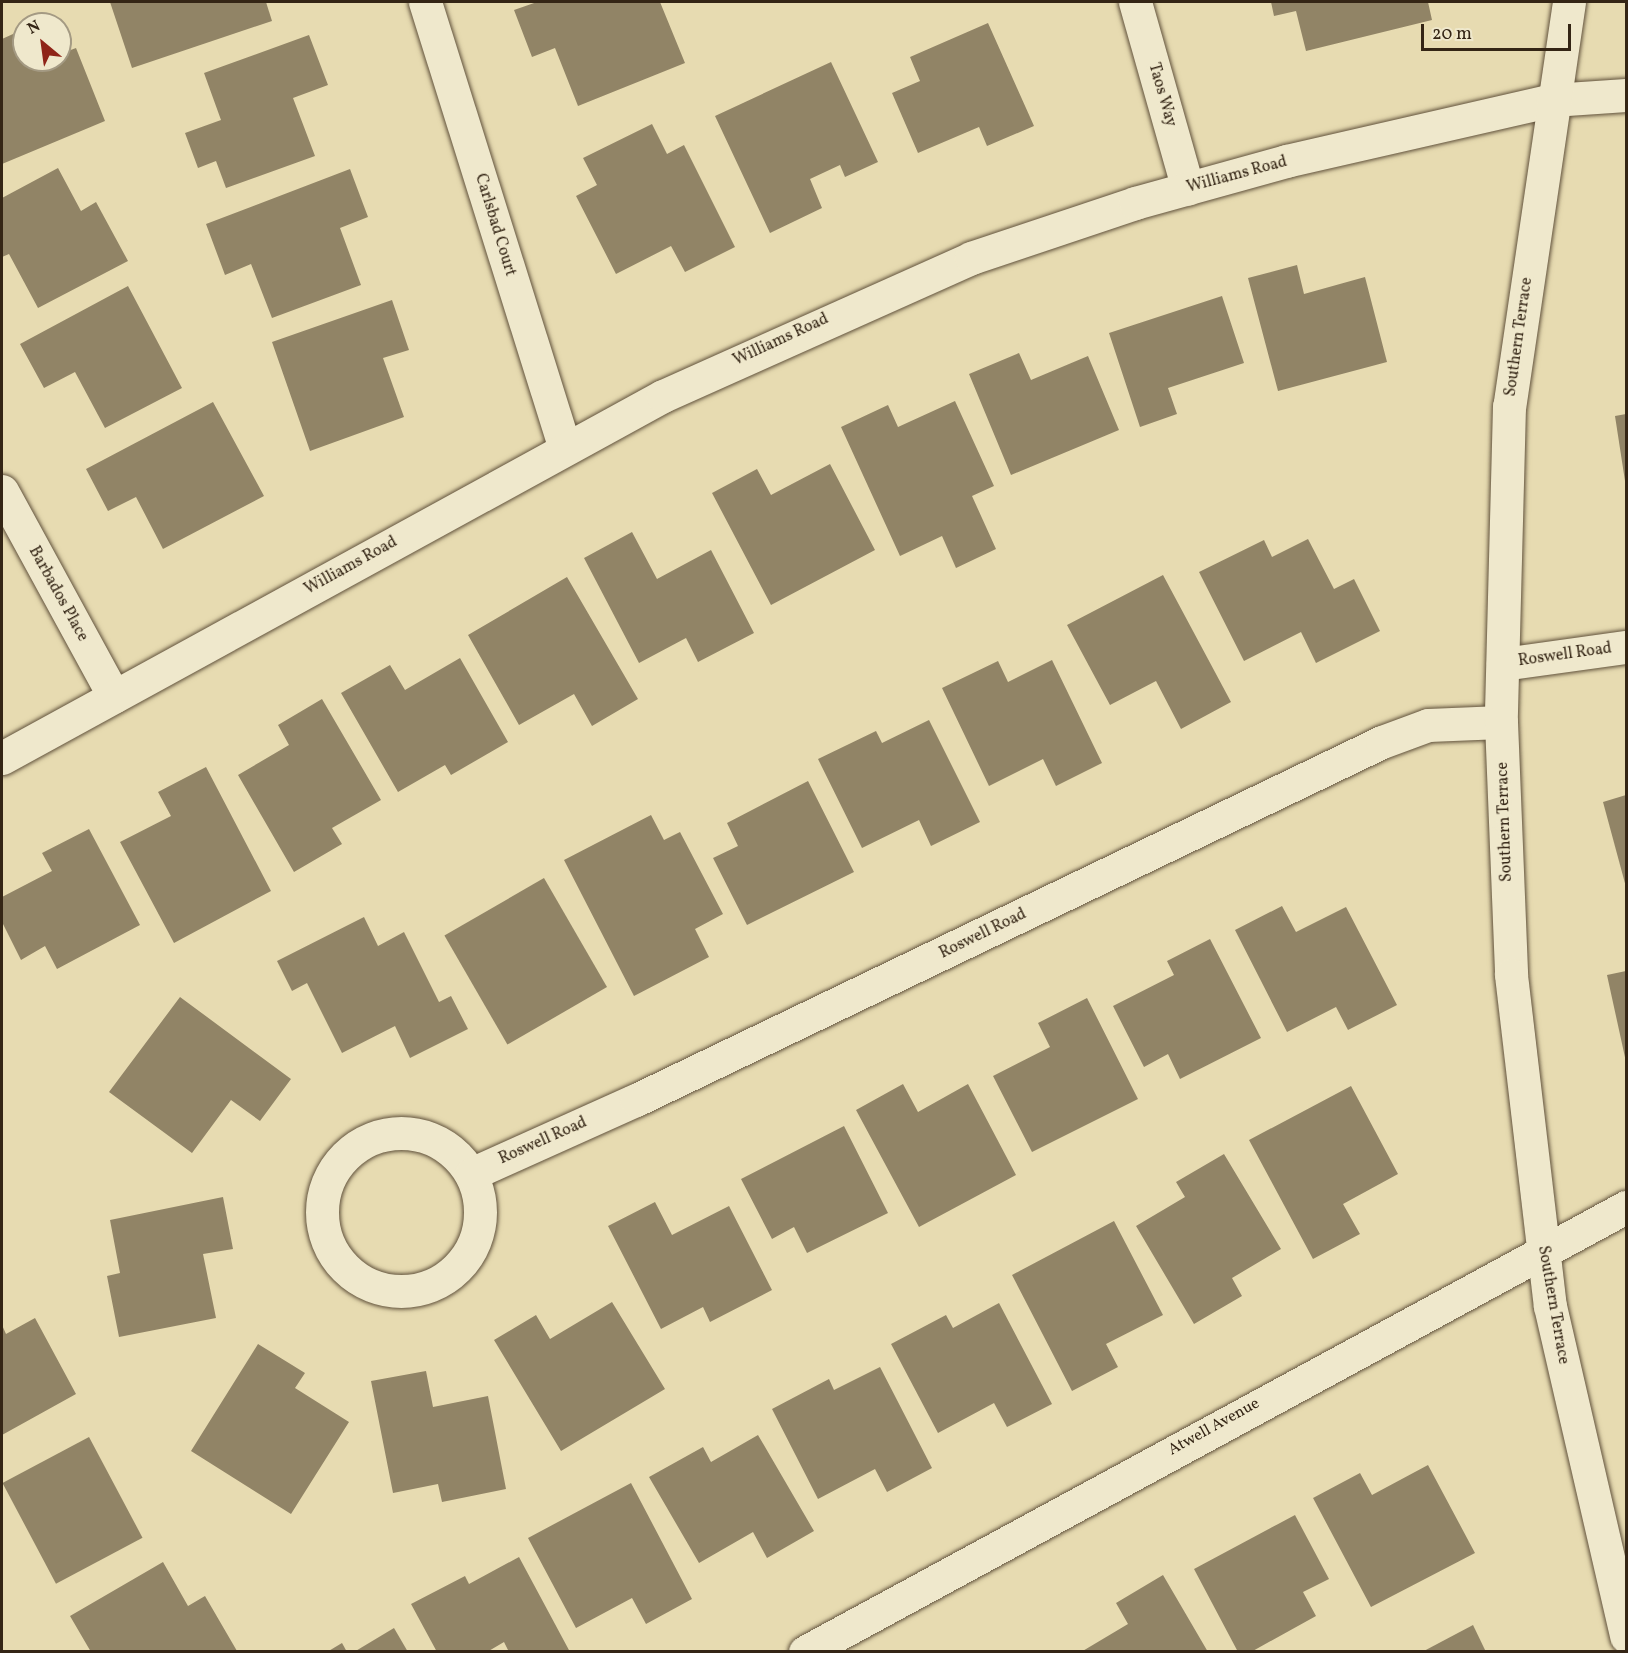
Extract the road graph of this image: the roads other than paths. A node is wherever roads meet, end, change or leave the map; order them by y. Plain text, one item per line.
1 (425, 2) edge
2 (1135, 2) edge
3 (1569, 2) edge
4 (1626, 95) edge
5 (1552, 100) junction
6 (1188, 189) junction
7 (565, 448) junction
8 (2, 491) edge
9 (1626, 647) edge
10 (1503, 664) junction
11 (114, 696) junction
12 (1501, 722) junction
13 (2, 758) edge
14 (471, 1173) junction
15 (1626, 1207) edge
16 (1543, 1250) junction
17 (1626, 1636) edge
18 (805, 1652) edge

1 - 7 street, Carlsbad Court
2 - 6 street, Taos Way
3 - 5 street, Southern Terrace
4 - 5 street, Williams Road
5 - 6 street, Williams Road
5 - 10 street, Southern Terrace
6 - 7 street, Williams Road
7 - 11 street, Williams Road
8 - 11 street, Barbados Place
9 - 10 street, Roswell Road
10 - 12 street, Southern Terrace
11 - 13 street, Williams Road
12 - 14 street, Roswell Road
12 - 16 street, Southern Terrace
14 - 14 street
15 - 16 street, Atwell Avenue
16 - 17 street, Southern Terrace
16 - 18 street, Atwell Avenue

